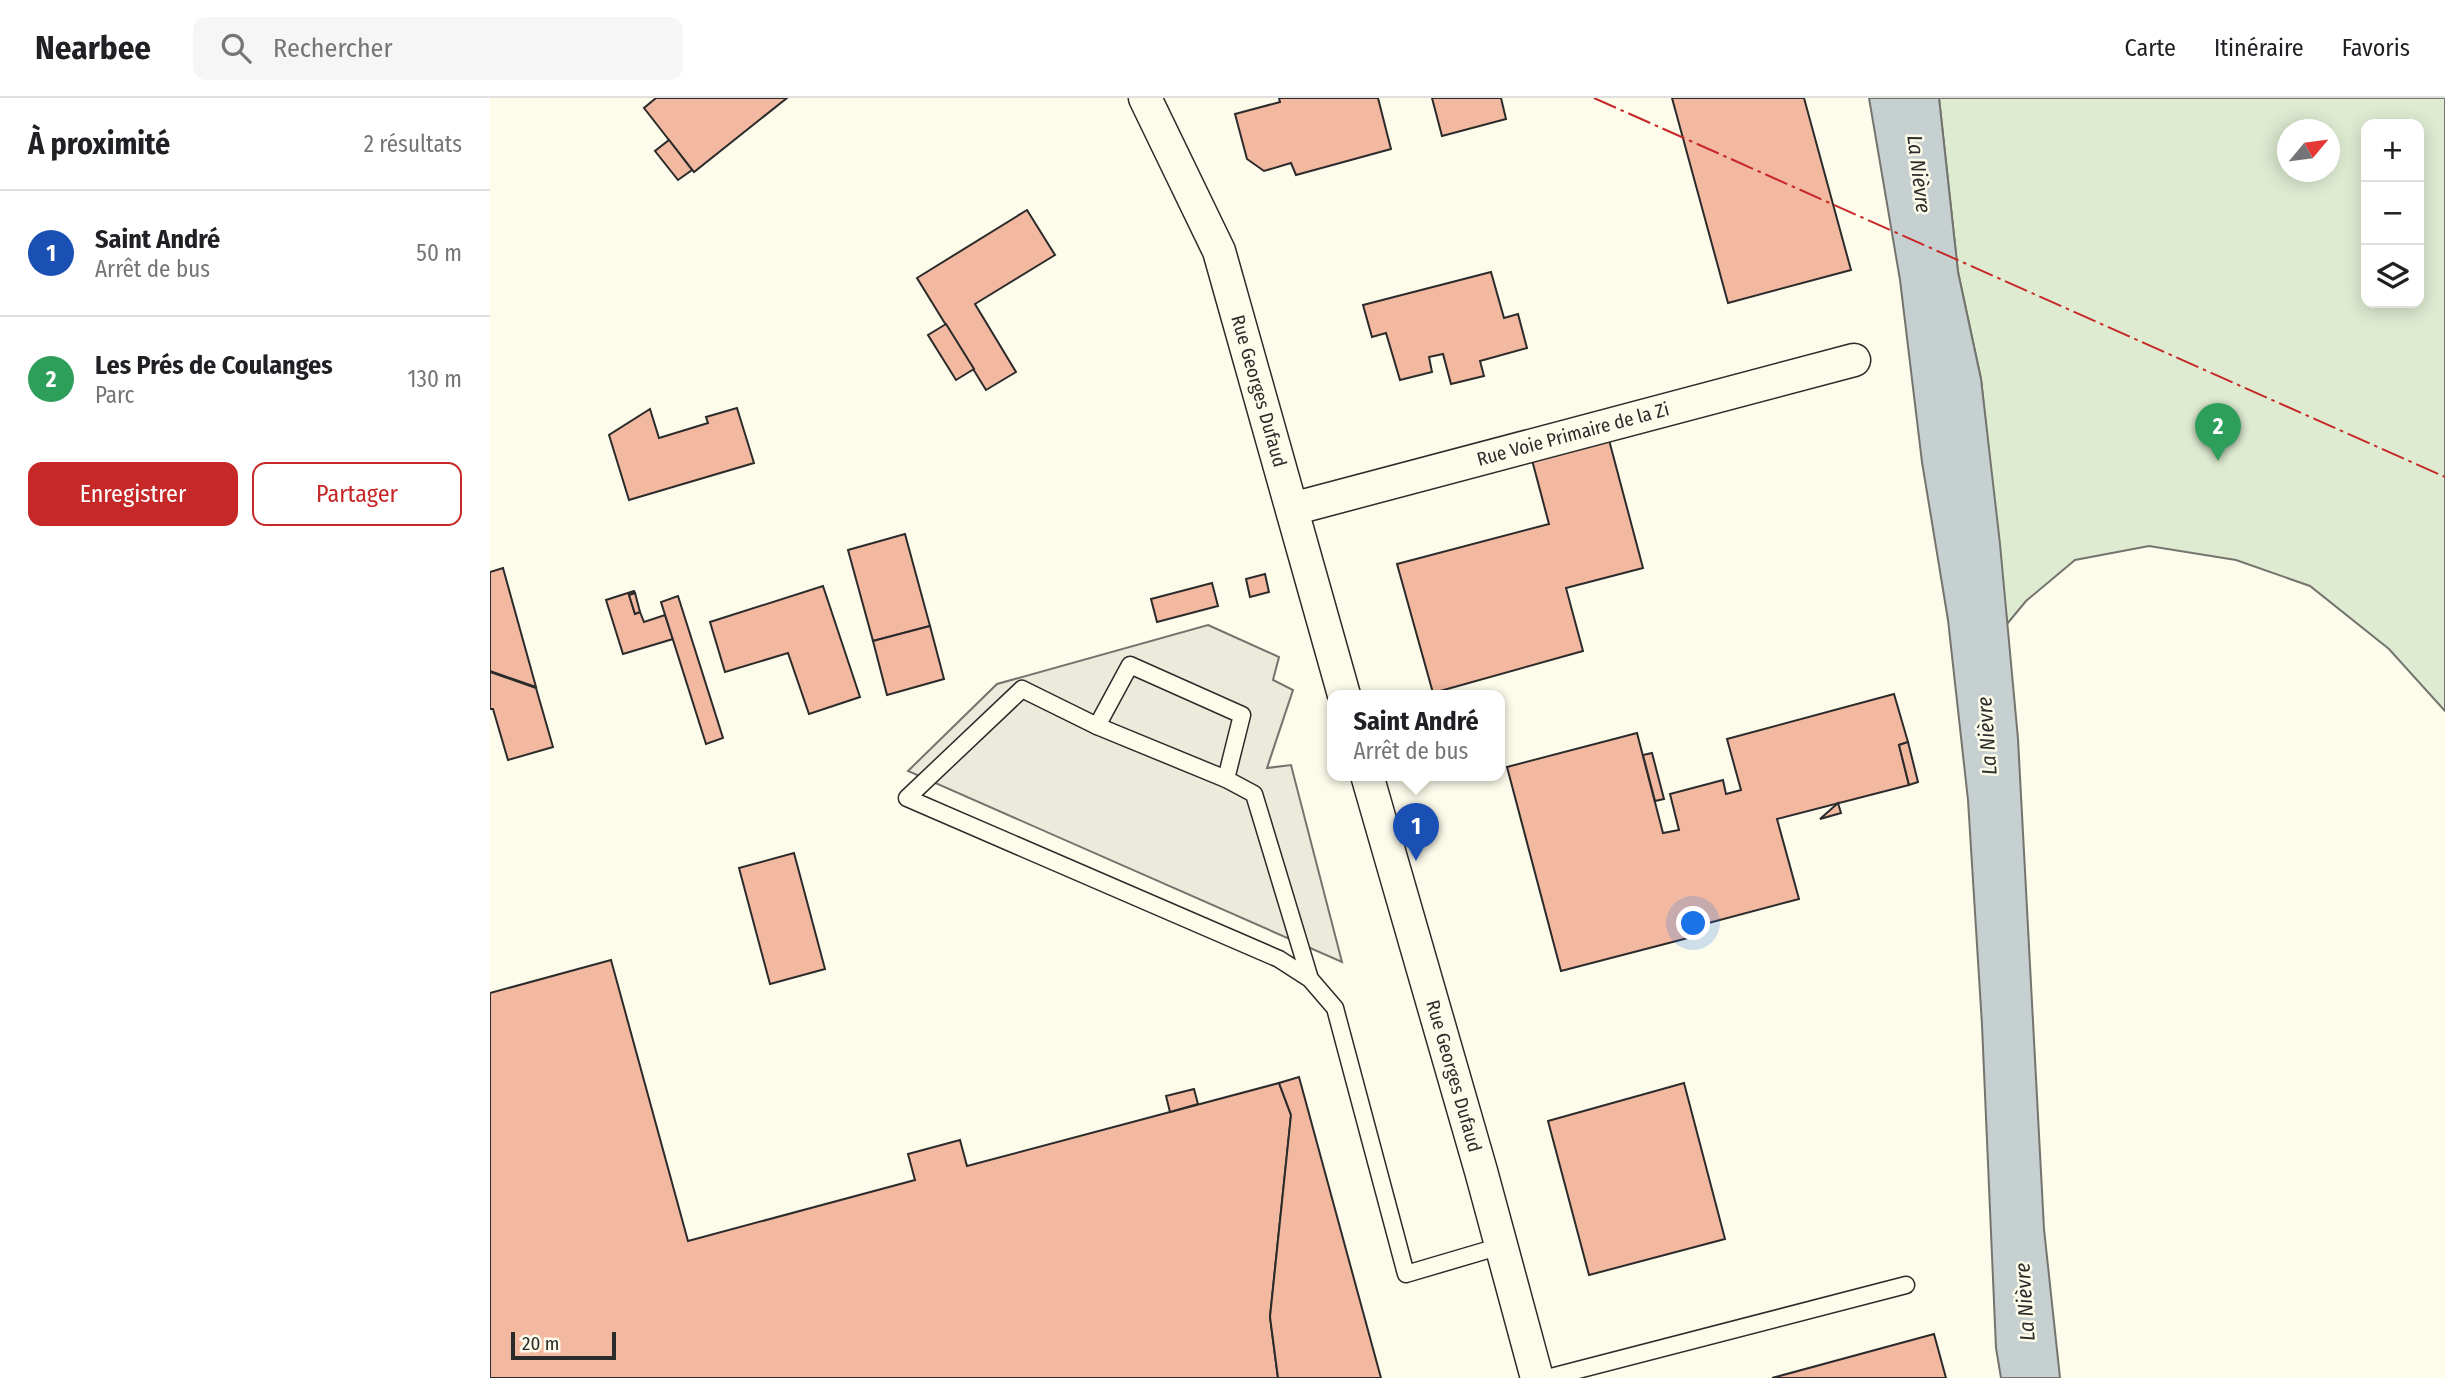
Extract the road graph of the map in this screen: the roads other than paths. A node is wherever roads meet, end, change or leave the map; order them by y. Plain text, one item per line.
1 (1145, 98) edge
2 (1854, 360) dead end
3 (1292, 509) junction
4 (1343, 690) edge
5 (1097, 726) junction
6 (1226, 779) junction
7 (1369, 781) edge
8 (1310, 979) junction
9 (1502, 1246) junction
10 (1906, 1285) dead end
11 (1598, 1371) edge
12 (1537, 1378) edge
13 (1547, 1378) edge

1 - 3 street, Rue Georges Dufaud
2 - 3 street, Rue Voie Primaire de la Zi
3 - 4 street, Rue Georges Dufaud
5 - 6 lane
5 - 6 lane
5 - 8 lane
6 - 8 lane
7 - 9 street, Rue Georges Dufaud
8 - 9 lane
9 - 12 street, Rue Georges Dufaud
10 - 11 lane
11 - 13 lane

